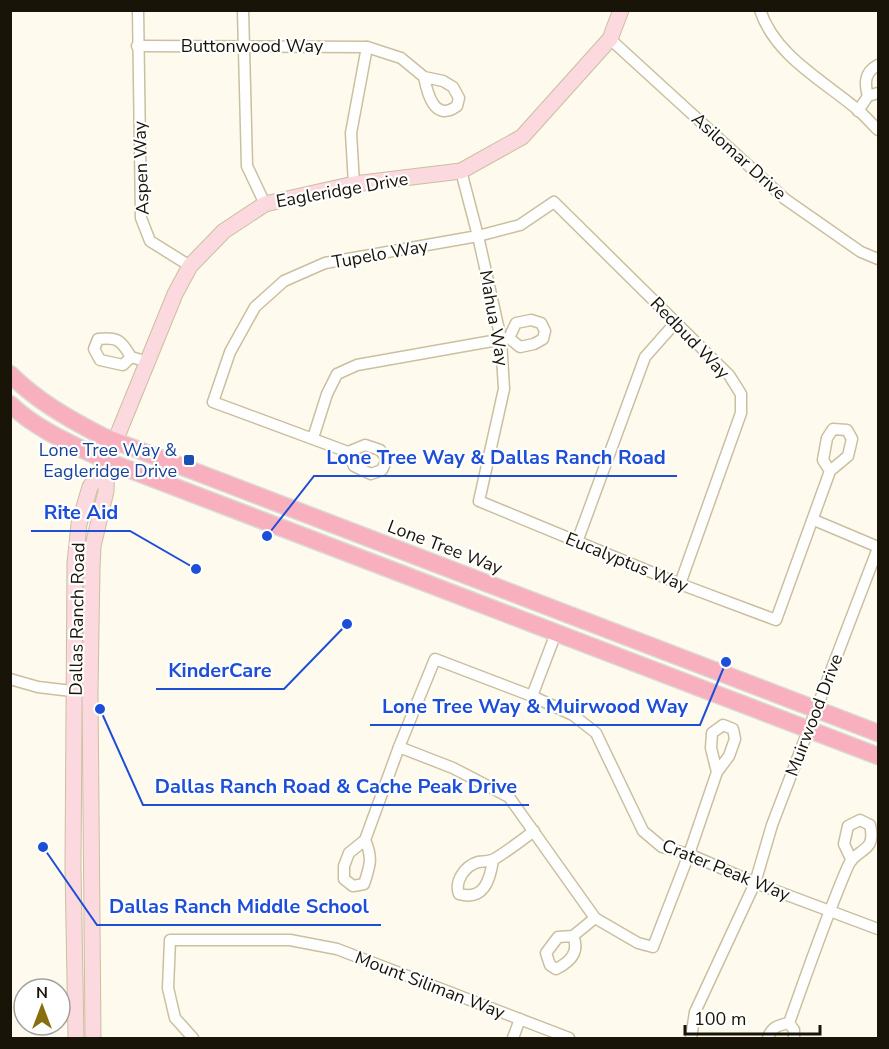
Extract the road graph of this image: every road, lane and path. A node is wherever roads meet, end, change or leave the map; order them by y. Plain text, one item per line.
1 (138, 10) edge
2 (243, 10) edge
3 (621, 10) edge
4 (760, 10) edge
5 (610, 39) junction
6 (137, 46) junction
7 (242, 47) junction
8 (368, 47) junction
9 (879, 65) edge
10 (424, 76) dead end
11 (873, 94) edge
12 (858, 111) junction
13 (879, 130) edge
14 (461, 171) junction
15 (354, 184) junction
16 (265, 204) junction
17 (478, 236) junction
18 (879, 259) edge
19 (190, 266) junction
20 (676, 321) junction
21 (505, 339) junction
22 (131, 357) dead end
23 (148, 362) junction
24 (10, 374) edge
25 (10, 404) edge
26 (313, 438) junction
27 (115, 442) junction
28 (348, 452) dead end
29 (107, 461) junction
30 (830, 471) dead end
31 (479, 501) joint
32 (814, 520) junction
33 (577, 542) junction
34 (332, 547) junction
35 (879, 548) edge
36 (420, 558) junction
37 (680, 584) junction
38 (556, 633) junction
39 (10, 679) edge
40 (82, 692) junction
41 (532, 696) junction
42 (816, 710) junction
43 (808, 730) junction
44 (879, 733) edge
45 (399, 747) junction
46 (879, 756) edge
47 (717, 772) dead end
48 (534, 831) junction
49 (365, 840) dead end
50 (689, 854) junction
51 (851, 859) dead end
52 (493, 860) dead end
53 (755, 883) junction
54 (829, 909) junction
55 (73, 910) junction
56 (594, 918) junction
57 (879, 929) edge
58 (573, 936) dead end
59 (94, 997) junction
60 (520, 1019) junction
61 (789, 1023) junction
62 (76, 1038) edge
63 (93, 1038) edge
64 (193, 1038) edge
65 (513, 1038) edge
66 (569, 1038) edge
67 (691, 1038) edge
68 (768, 1038) edge
69 (794, 1038) edge

1 - 6 street, Aspen Way
2 - 7 street
3 - 5 street, Eagleridge Drive
4 - 12 street
5 - 14 street, Eagleridge Drive
5 - 18 street, Asilomar Drive
6 - 7 street, Buttonwood Way
6 - 19 street, Aspen Way
7 - 8 street, Buttonwood Way
7 - 16 street
8 - 10 street, Buttonwood Way
8 - 15 street
9 - 11 street
11 - 12 street
12 - 13 street
14 - 15 street, Eagleridge Drive
14 - 17 street, Mahua Way
15 - 16 street, Eagleridge Drive
16 - 19 street, Eagleridge Drive
17 - 20 street, Redbud Way
17 - 21 street, Mahua Way
17 - 26 street, Tupelo Way
19 - 23 street, Eagleridge Drive
20 - 33 street
20 - 37 street, Redbud Way
21 - 26 street
21 - 31 street, Mahua Way
22 - 23 street
23 - 27 street, Eagleridge Drive
24 - 27 main road, Lone Tree Way
25 - 29 main road
26 - 28 street
27 - 29 street, Eagleridge Drive
27 - 36 main road, Lone Tree Way
29 - 34 main road
29 - 40 street, Dallas Ranch Road
30 - 32 street
31 - 33 street, Eucalyptus Way
32 - 35 street
32 - 37 street, Eucalyptus Way
33 - 37 street, Eucalyptus Way
34 - 36 main road
34 - 38 main road
35 - 42 street, Muirwood Drive
36 - 42 main road, Lone Tree Way
38 - 41 street
38 - 43 main road
39 - 40 street
40 - 55 street, Dallas Ranch Road
40 - 59 street, Dallas Ranch Road
41 - 45 street, Crater Peak Way
41 - 50 street, Crater Peak Way
42 - 43 street, Muirwood Drive
42 - 44 main road, Lone Tree Way
43 - 46 main road
43 - 53 street, Muirwood Drive
45 - 48 street
45 - 49 street
47 - 50 street
48 - 52 street
48 - 56 street
50 - 53 street, Crater Peak Way
50 - 56 street
51 - 54 street
53 - 54 street, Crater Peak Way
53 - 67 street, Muirwood Drive
54 - 57 street, Crater Peak Way
54 - 61 street
55 - 59 street
55 - 62 street, Dallas Ranch Road
56 - 58 street
59 - 63 street, Dallas Ranch Road
60 - 64 street, Mount Siliman Way
60 - 65 street
60 - 66 street, Mount Siliman Way
61 - 68 street
61 - 69 street

